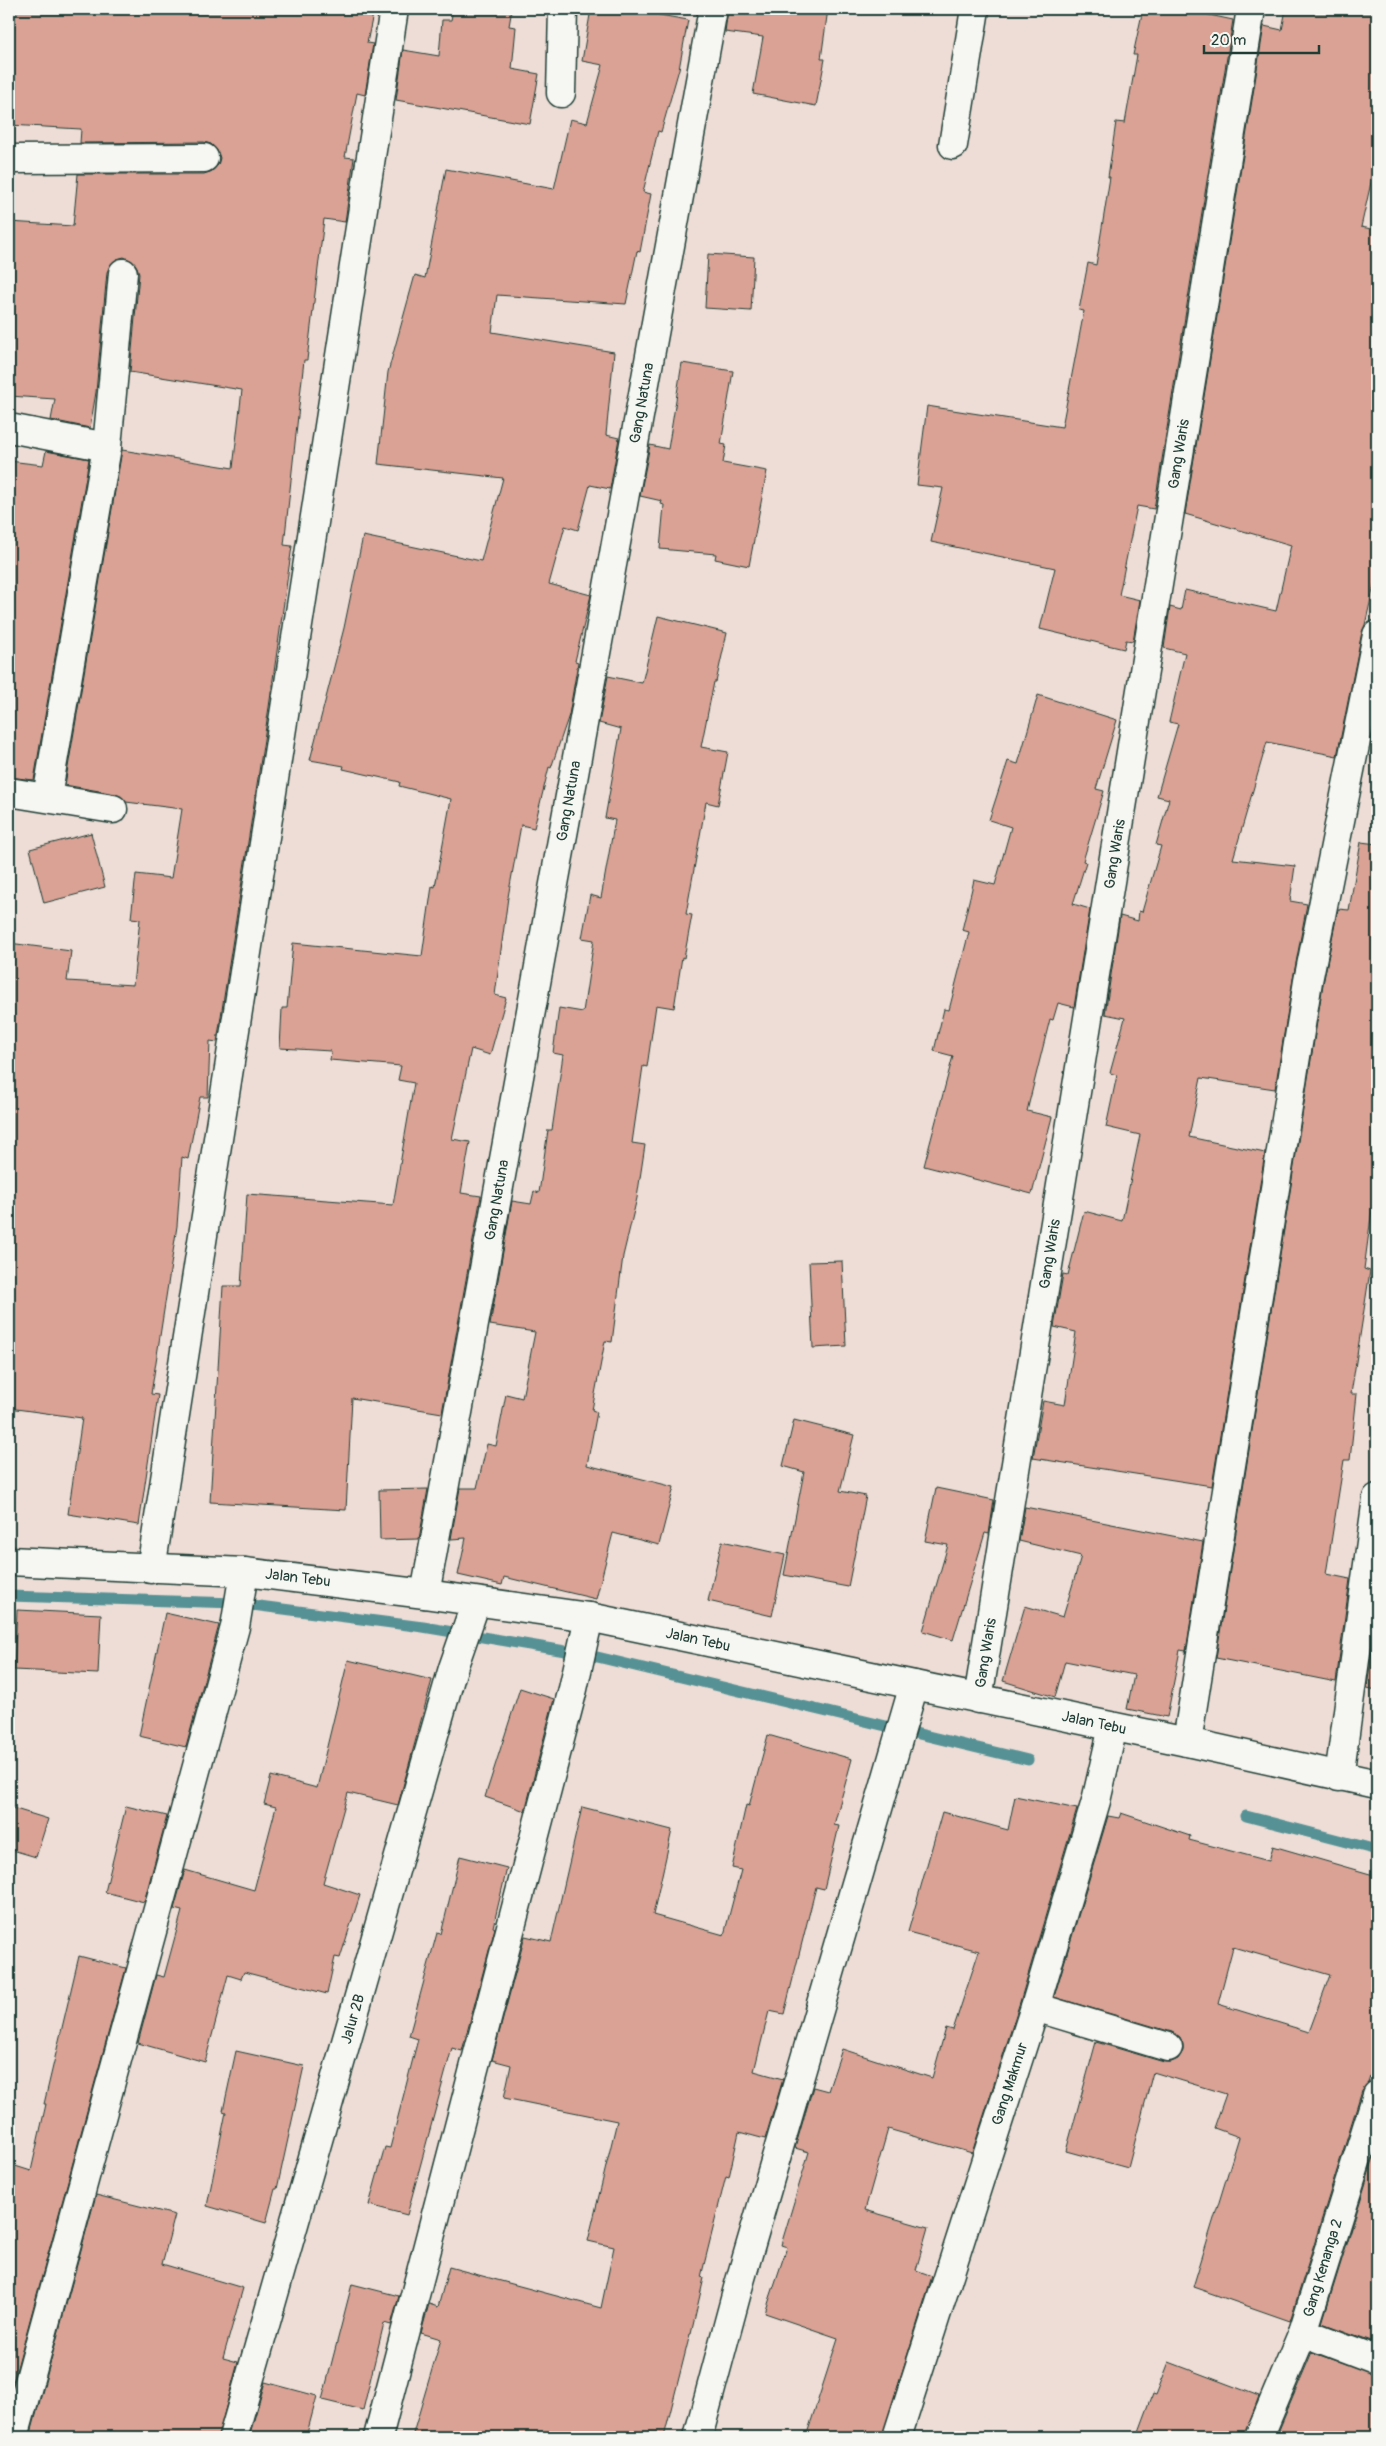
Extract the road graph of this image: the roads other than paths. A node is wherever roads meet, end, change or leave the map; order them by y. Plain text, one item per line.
1 (394, 9) edge
2 (562, 9) edge
3 (713, 9) edge
4 (975, 9) edge
5 (1251, 9) edge
6 (561, 93) dead end
7 (953, 145) dead end
8 (204, 158) dead end
9 (9, 159) edge
10 (123, 273) dead end
11 (9, 428) edge
12 (107, 447) junction
13 (1377, 635) edge
14 (9, 792) edge
15 (47, 797) junction
16 (114, 809) dead end
17 (1377, 1498) edge
18 (9, 1563) edge
19 (151, 1569) junction
20 (243, 1579) junction
21 (425, 1594) junction
22 (474, 1608) junction
23 (587, 1628) junction
24 (910, 1697) junction
25 (978, 1699) junction
26 (1113, 1727) junction
27 (1187, 1742) junction
28 (1339, 1777) junction
29 (1377, 1784) edge
30 (1035, 2007) junction
31 (1168, 2047) dead end
32 (1377, 2095) edge
33 (1303, 2332) junction
34 (1377, 2360) edge
35 (14, 2437) edge
36 (233, 2437) edge
37 (378, 2437) edge
38 (698, 2437) edge
39 (897, 2437) edge
40 (1259, 2437) edge

1 - 19 street
2 - 6 street
3 - 21 street, Gang Natuna
4 - 7 street
5 - 25 street, Gang Waris
8 - 9 street
10 - 12 street
11 - 12 street
12 - 15 street
13 - 27 street
14 - 15 street
15 - 16 street
17 - 28 street
18 - 19 street, Jalan Tebu
19 - 20 street, Jalan Tebu
20 - 21 street, Jalan Tebu
20 - 35 street
21 - 22 street, Jalan Tebu
22 - 23 street, Jalan Tebu
22 - 36 street, Jalur 2B
23 - 24 street, Jalan Tebu
23 - 37 street
24 - 25 street, Jalan Tebu
24 - 38 street
25 - 26 street, Jalan Tebu
26 - 27 street, Jalan Tebu
26 - 30 street, Gang Makmur
27 - 28 street, Jalan Tebu
28 - 29 street, Jalan Tebu
30 - 31 street
30 - 39 street, Gang Makmur
32 - 33 street, Gang Kenanga 2
33 - 34 street
33 - 40 street, Gang Kenanga 2

